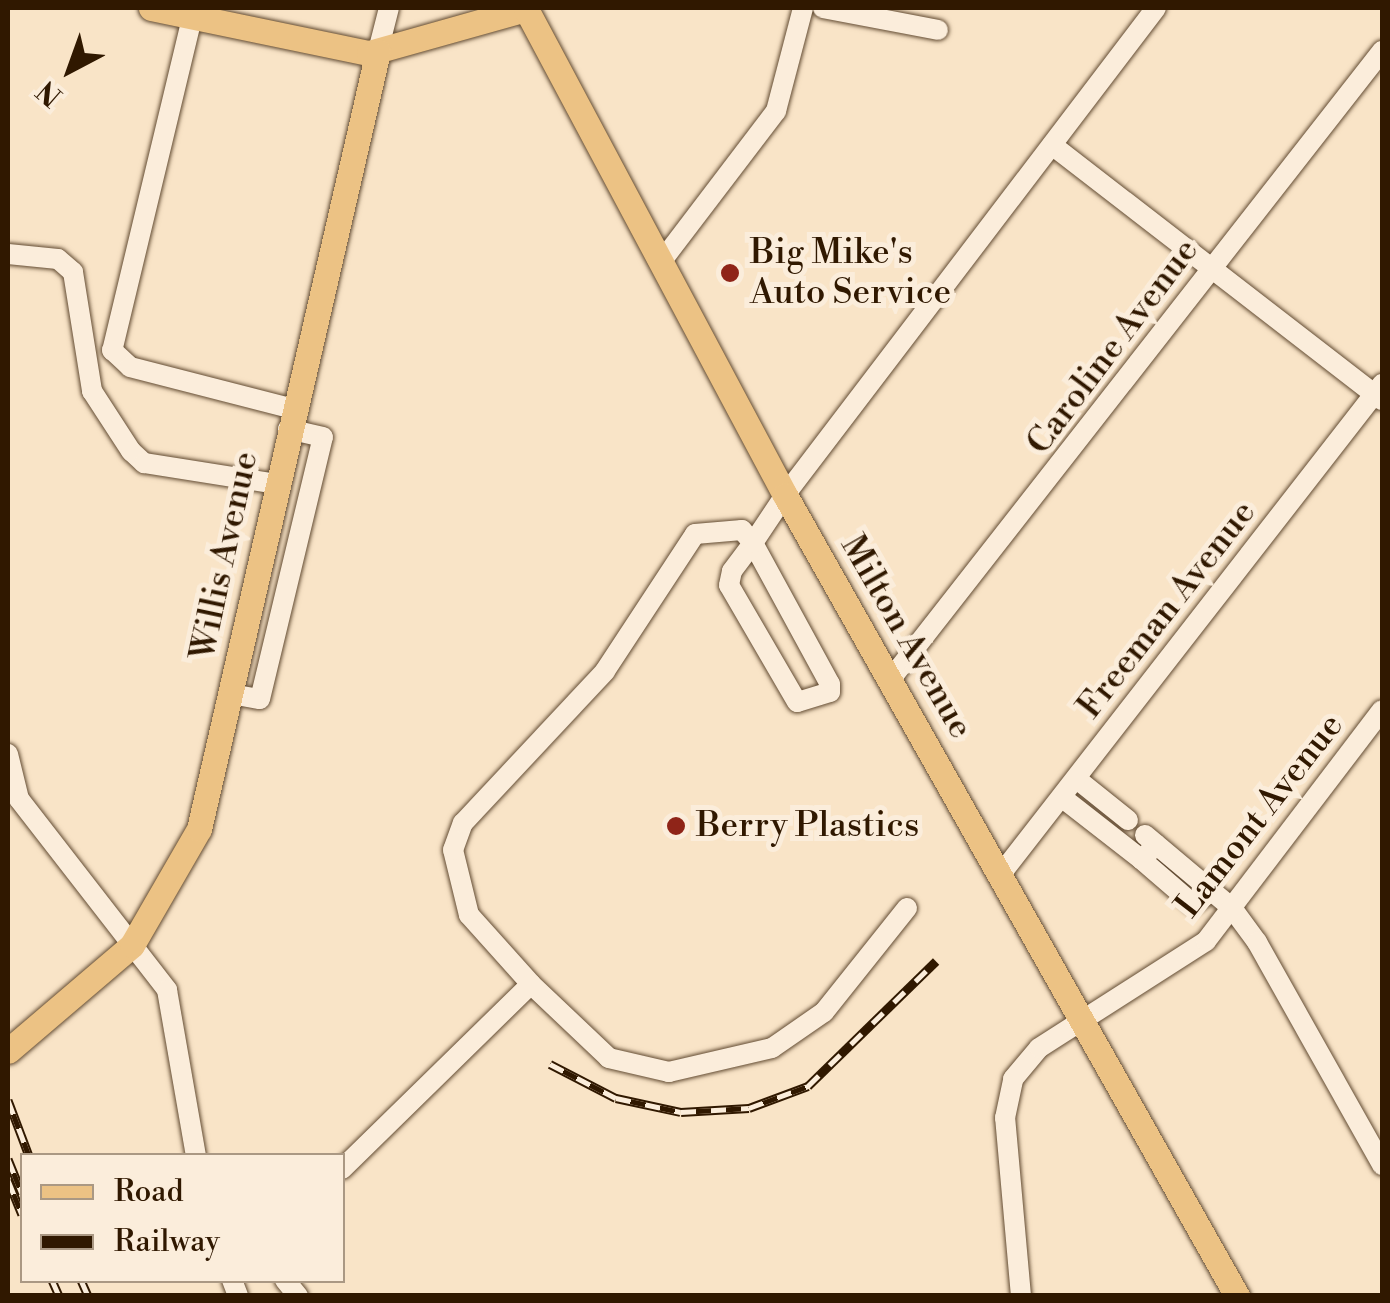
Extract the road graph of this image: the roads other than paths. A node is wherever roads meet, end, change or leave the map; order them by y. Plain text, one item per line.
1 (150, 8) edge
2 (389, 8) edge
3 (527, 8) edge
4 (803, 8) edge
5 (823, 8) edge
6 (1156, 8) edge
7 (192, 18) junction
8 (252, 20) edge
9 (938, 30) dead end
10 (1382, 50) edge
11 (378, 51) junction
12 (1052, 146) junction
13 (8, 254) edge
14 (661, 262) junction
15 (1213, 270) junction
16 (1380, 392) edge
17 (291, 419) junction
18 (276, 484) junction
19 (784, 496) junction
20 (753, 543) junction
21 (890, 680) junction
22 (231, 694) junction
23 (1382, 710) edge
24 (8, 754) edge
25 (1078, 780) junction
26 (1064, 799) junction
27 (1128, 820) dead end
28 (1001, 874) junction
29 (907, 908) dead end
30 (1232, 908) junction
31 (132, 945) junction
32 (531, 984) junction
33 (1081, 1019) junction
34 (8, 1051) edge
35 (195, 1153) edge
36 (1382, 1165) edge
37 (345, 1166) edge
38 (1020, 1296) edge
39 (1237, 1296) edge

1 - 7 main road
2 - 11 street, Willis Avenue
3 - 11 main road
3 - 14 main road, Milton Avenue
4 - 14 street
5 - 9 street
6 - 12 street
7 - 8 main road
7 - 17 street
8 - 11 main road
10 - 15 street, Caroline Avenue
11 - 17 main road, Willis Avenue
12 - 15 street
12 - 19 street
13 - 18 street
14 - 19 main road, Milton Avenue
15 - 16 street
15 - 21 street, Caroline Avenue
16 - 25 street, Freeman Avenue
17 - 18 main road, Willis Avenue
17 - 22 street
18 - 22 main road, Willis Avenue
19 - 20 street
19 - 21 main road, Milton Avenue
20 - 20 street
20 - 32 street
21 - 28 main road, Milton Avenue
22 - 31 main road, Willis Avenue
23 - 30 street, Lamont Avenue
24 - 31 street
25 - 26 street, Freeman Avenue
25 - 27 street
26 - 28 street, Freeman Avenue
26 - 30 street
28 - 33 main road, Milton Avenue
29 - 32 street
30 - 33 street, Lamont Avenue
30 - 36 street
31 - 34 main road, Willis Avenue
31 - 35 street
32 - 37 street
33 - 38 street, Lamont Avenue
33 - 39 main road, Milton Avenue

